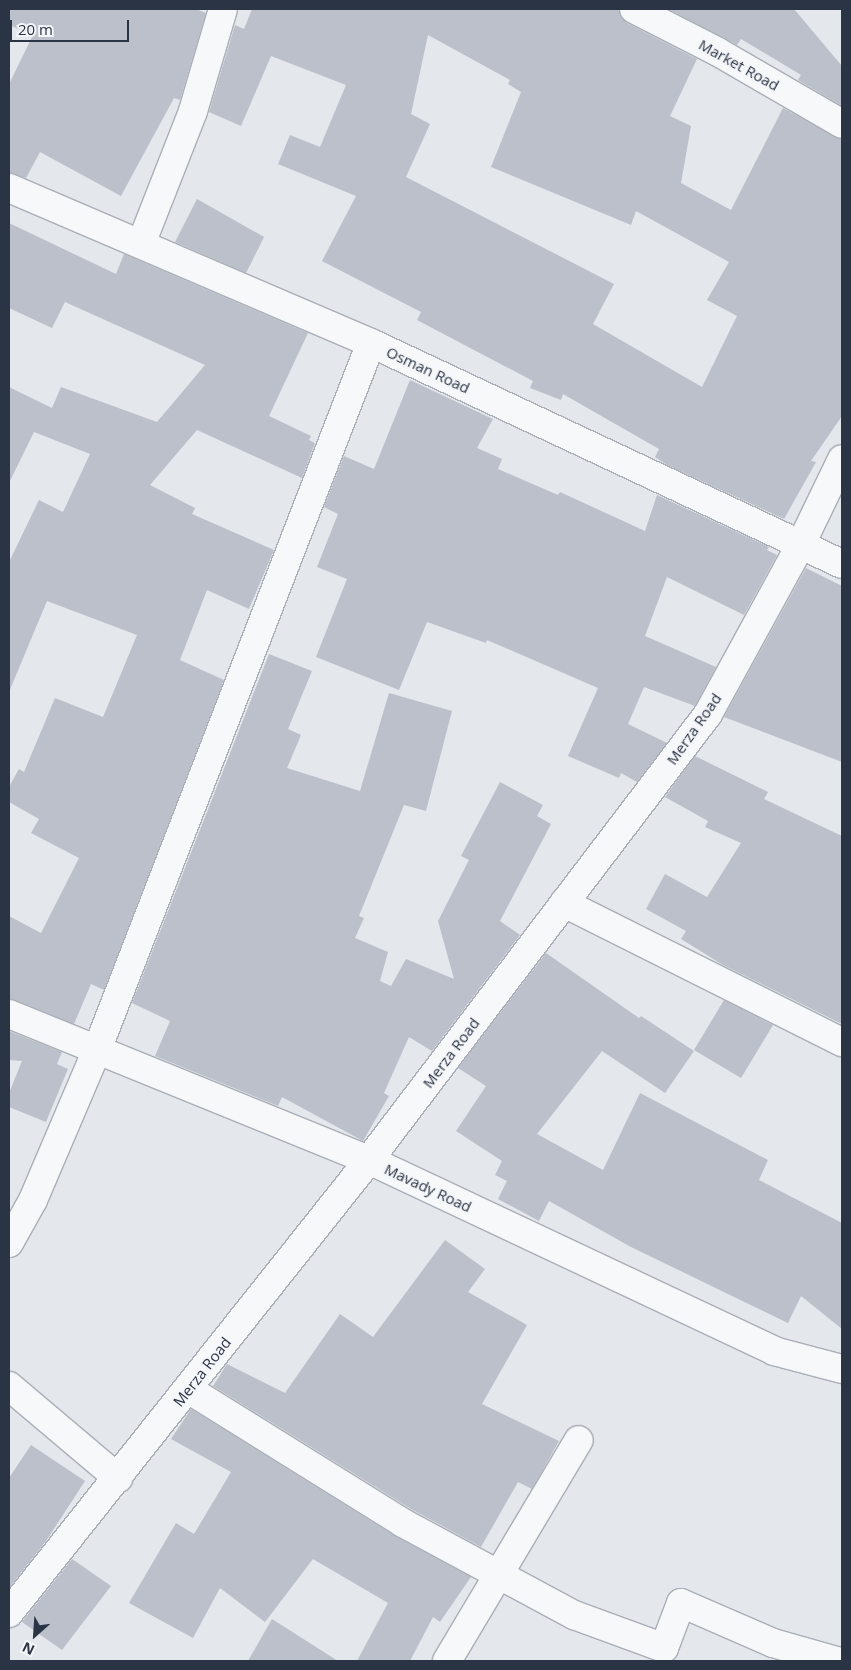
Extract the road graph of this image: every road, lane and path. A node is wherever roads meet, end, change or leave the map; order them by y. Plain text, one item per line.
1 (223, 9) edge
2 (634, 9) edge
3 (842, 124) edge
4 (9, 188) edge
5 (141, 244) junction
6 (371, 343) junction
7 (842, 459) edge
8 (801, 544) junction
9 (842, 564) edge
10 (564, 902) junction
11 (9, 1014) edge
12 (842, 1042) edge
13 (97, 1050) junction
14 (369, 1160) junction
15 (9, 1243) edge
16 (842, 1369) edge
17 (9, 1386) edge
18 (188, 1389) junction
19 (579, 1440) dead end
20 (118, 1478) junction
21 (498, 1576) junction
22 (9, 1613) edge
23 (447, 1661) edge
24 (836, 1661) edge

1 - 5 street
2 - 3 street, Market Road
4 - 5 street, Osman Road
5 - 6 street, Osman Road
6 - 8 street, Osman Road
6 - 13 street
7 - 8 street, Merza Road
8 - 9 street, Osman Road
8 - 10 street, Merza Road
10 - 12 street
10 - 14 street, Merza Road
11 - 13 street, Mavady Road
13 - 14 street, Mavady Road
13 - 15 street
14 - 16 street, Mavady Road
14 - 18 street, Merza Road
17 - 20 street
18 - 20 street, Merza Road
18 - 21 street
19 - 21 street
20 - 22 street, Merza Road
21 - 23 street
21 - 24 street

